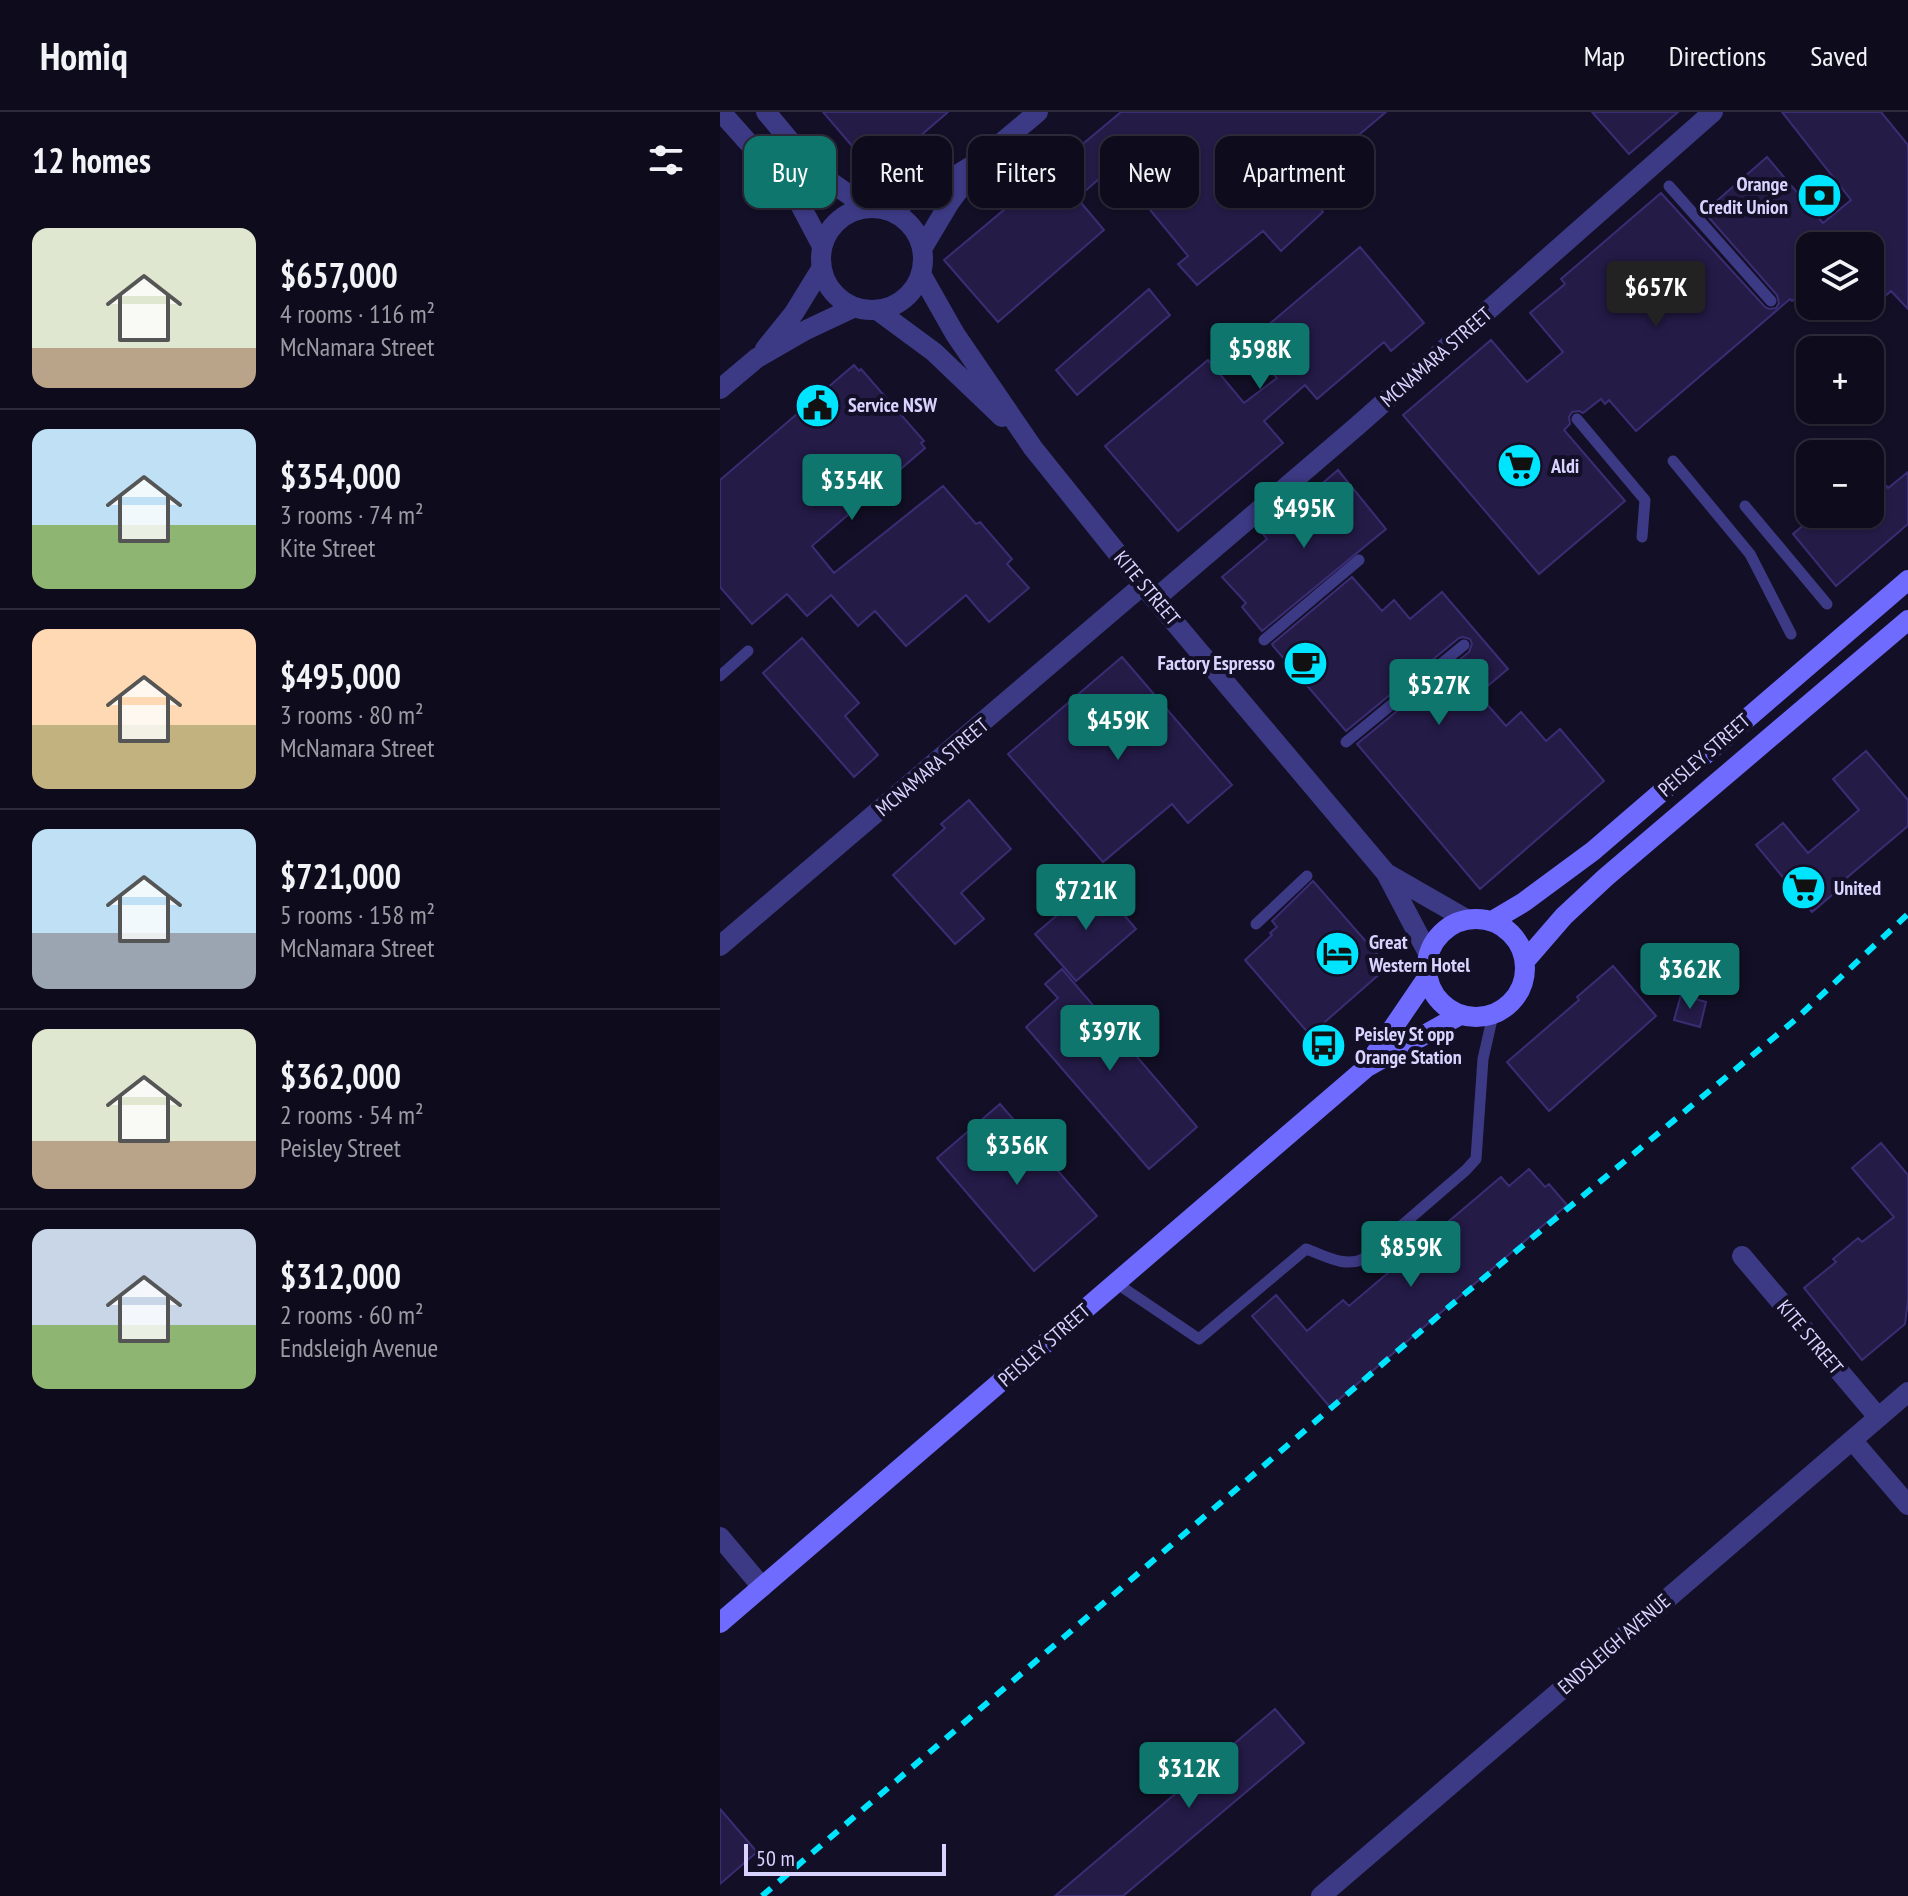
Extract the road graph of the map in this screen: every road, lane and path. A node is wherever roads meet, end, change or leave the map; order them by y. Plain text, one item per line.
1 (721, 112) edge
2 (766, 112) edge
3 (1038, 112) edge
4 (1713, 112) edge
5 (1010, 136) edge
6 (968, 168) edge
7 (968, 178) edge
8 (1669, 186) dead end
9 (878, 209) junction
10 (822, 246) junction
11 (922, 249) junction
12 (821, 269) junction
13 (921, 274) junction
14 (1771, 301) dead end
15 (855, 307) junction
16 (877, 310) junction
17 (757, 358) junction
18 (720, 389) edge
19 (1577, 419) dead end
20 (1033, 448) junction
21 (1673, 461) dead end
22 (1745, 506) dead end
23 (1642, 537) dead end
24 (1359, 560) dead end
25 (1908, 580) edge
26 (1149, 592) junction
27 (1827, 604) dead end
28 (1908, 620) edge
29 (1791, 634) dead end
30 (1264, 640) dead end
31 (1464, 645) dead end
32 (748, 651) dead end
33 (720, 676) edge
34 (1346, 742) dead end
35 (1386, 873) junction
36 (1307, 876) dead end
37 (1466, 919) junction
38 (1492, 921) junction
39 (1256, 924) dead end
40 (720, 946) edge
41 (1428, 953) junction
42 (1525, 961) junction
43 (1427, 978) junction
44 (1460, 1015) junction
45 (1493, 1015) junction
46 (1367, 1067) junction
47 (1742, 1256) dead end
48 (1116, 1283) junction
49 (1908, 1392) edge
50 (1878, 1417) junction
51 (1852, 1440) junction
52 (1908, 1505) edge
53 (720, 1537) edge
54 (762, 1587) junction
55 (720, 1623) edge
56 (1321, 1896) edge

1 - 10 street
2 - 9 street
3 - 5 street
4 - 26 street, MCNAMARA STREET
6 - 9 street
7 - 11 street
8 - 14 lane
9 - 10 street
9 - 11 street
10 - 12 street
11 - 13 street
12 - 15 street
12 - 17 street
13 - 16 street
13 - 20 street, KITE STREET
15 - 16 street
15 - 17 street
16 - 20 street, KITE STREET
17 - 18 street
19 - 23 lane
20 - 26 street, KITE STREET
21 - 29 lane
22 - 27 lane
24 - 30 lane
25 - 38 main road, PEISLEY STREET
26 - 35 street, KITE STREET
26 - 40 street, MCNAMARA STREET
28 - 42 main road, PEISLEY STREET
31 - 34 lane
32 - 33 lane
35 - 37 street, KITE STREET
35 - 41 street, KITE STREET
36 - 39 lane
37 - 38 main road
37 - 41 main road
38 - 42 main road
41 - 43 main road
42 - 45 main road
43 - 44 main road
43 - 46 main road, PEISLEY STREET
44 - 45 main road
44 - 46 main road, PEISLEY STREET
45 - 48 lane
46 - 48 main road, PEISLEY STREET
47 - 50 street, KITE STREET
48 - 54 main road, PEISLEY STREET
49 - 50 street, ENDSLEIGH AVENUE
50 - 51 street, ENDSLEIGH AVENUE
51 - 52 street
51 - 56 street, ENDSLEIGH AVENUE
53 - 54 street
54 - 55 main road, PEISLEY STREET

